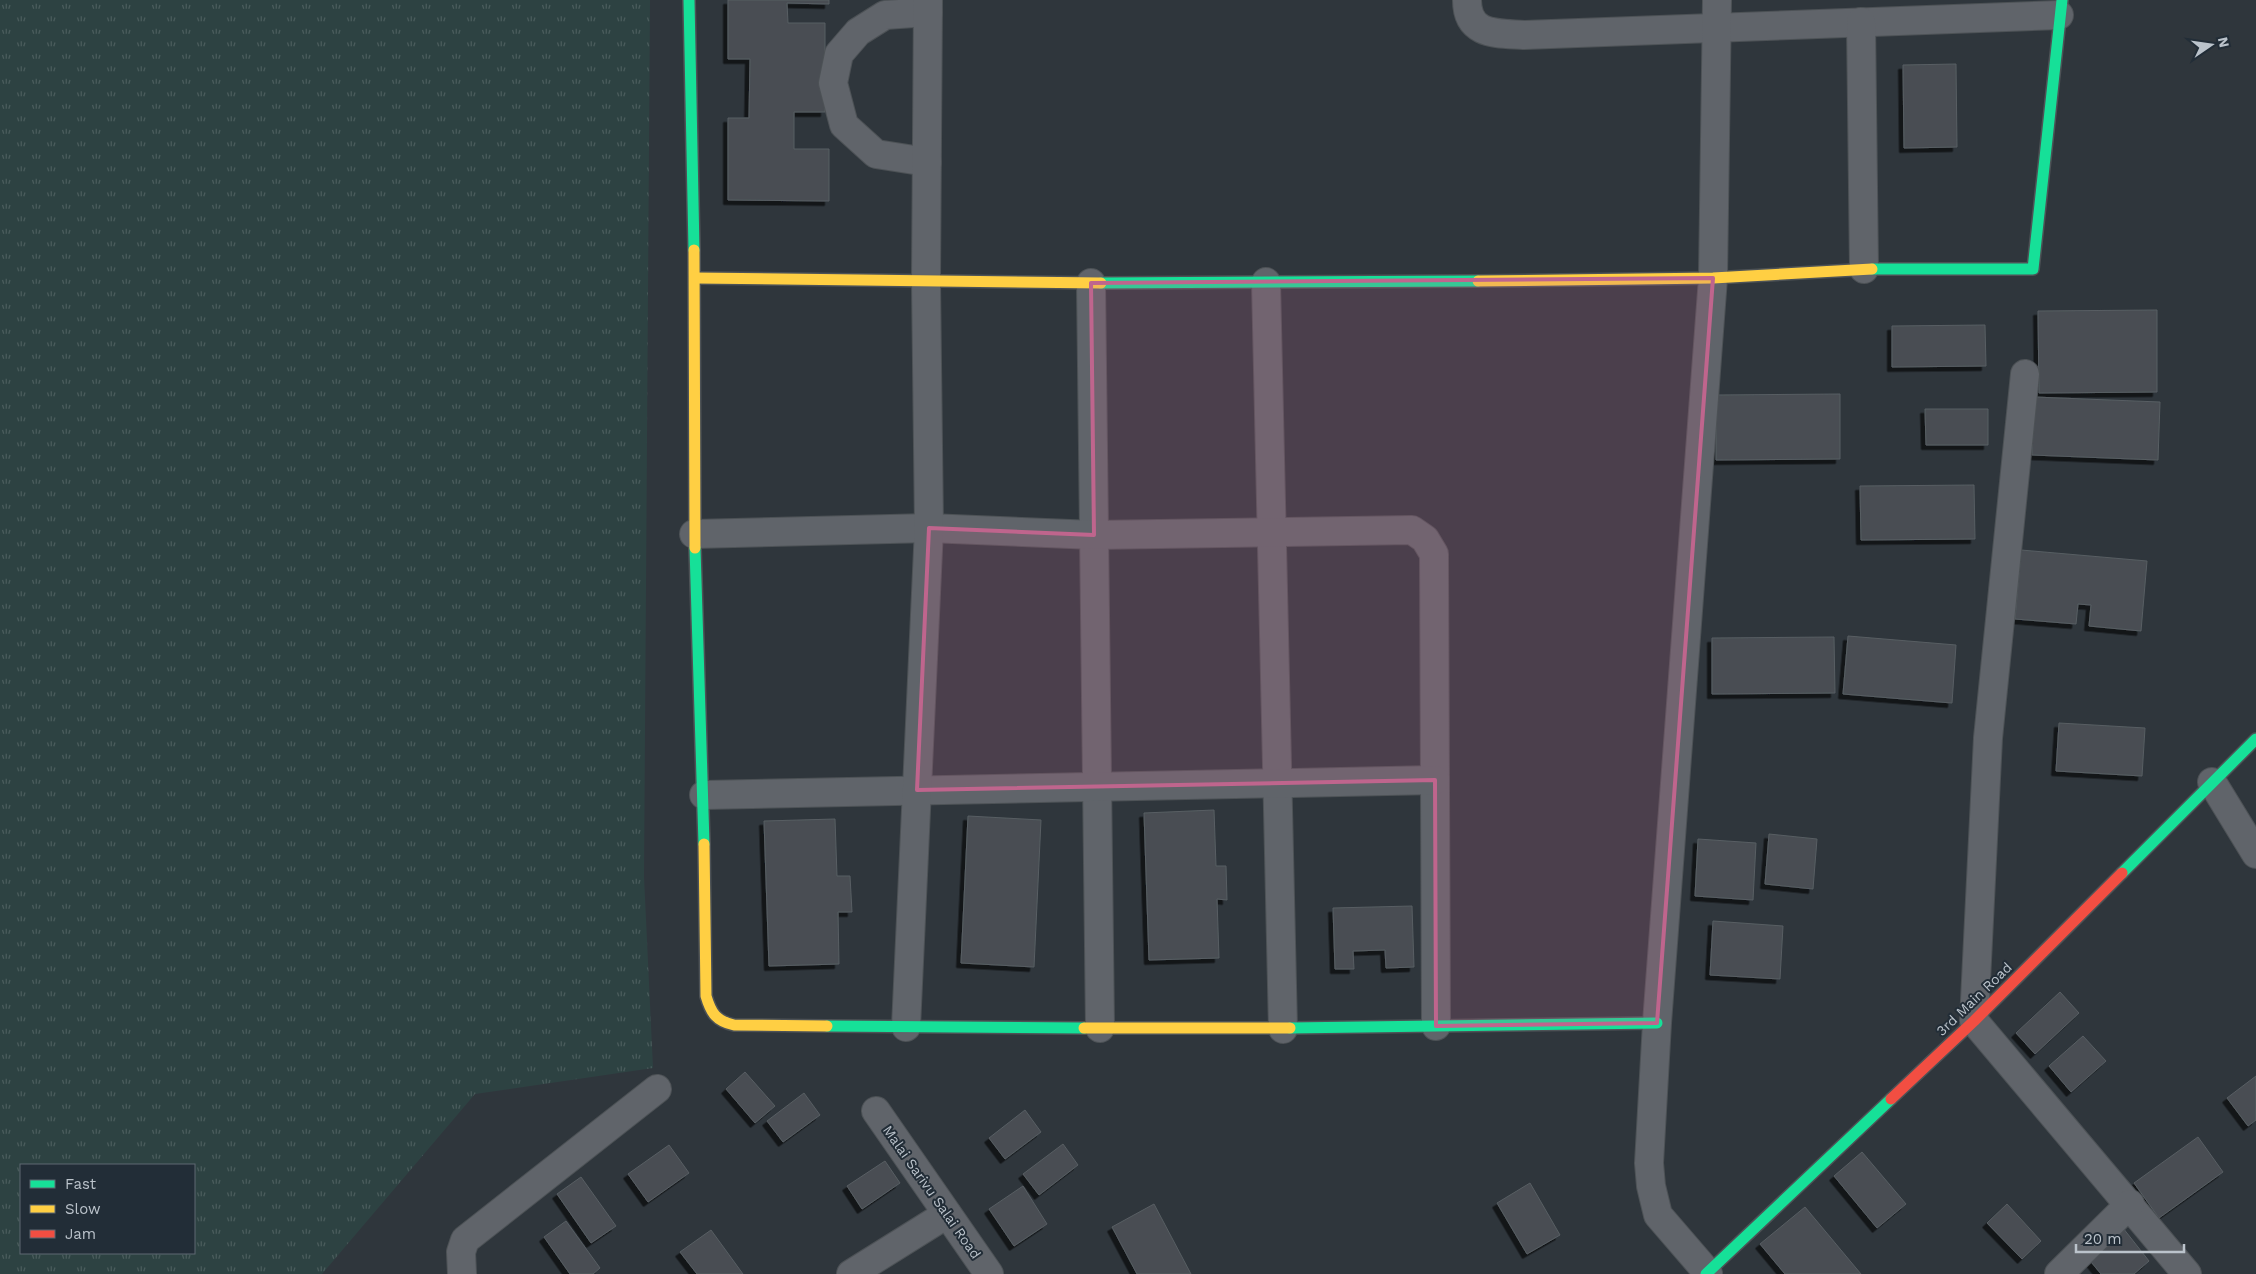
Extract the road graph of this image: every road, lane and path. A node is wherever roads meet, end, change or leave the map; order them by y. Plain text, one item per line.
1 (688, 0) edge
2 (1467, 0) edge
3 (1717, 0) edge
4 (928, 6) edge
5 (2061, 8) edge
6 (1906, 11) edge
7 (1862, 22) junction
8 (1717, 28) junction
9 (927, 162) junction
10 (1864, 269) junction
11 (695, 278) junction
12 (1714, 278) junction
13 (926, 281) junction
14 (1266, 282) junction
15 (1091, 283) junction
16 (2025, 374) dead end
17 (929, 528) junction
18 (1272, 532) junction
19 (694, 534) junction
20 (1094, 535) junction
21 (2256, 739) edge
22 (1435, 780) junction
23 (2212, 782) junction
24 (1277, 784) junction
25 (1097, 786) junction
26 (916, 790) junction
27 (704, 795) junction
28 (2256, 854) edge
29 (1974, 1021) junction
30 (1657, 1023) junction
31 (1436, 1026) junction
32 (906, 1027) junction
33 (1100, 1028) junction
34 (1282, 1029) junction
35 (658, 1089) dead end
36 (876, 1110) dead end
37 (2130, 1204) junction
38 (947, 1214) junction
39 (2063, 1272) edge
40 (1707, 1273) edge
41 (462, 1274) edge
42 (851, 1274) edge
43 (989, 1274) edge
44 (2187, 1274) edge

1 - 11 street
2 - 8 street
3 - 8 street
4 - 9 street
4 - 9 street
5 - 6 street
5 - 10 street
6 - 7 street
7 - 8 street
7 - 10 street
8 - 12 street
9 - 13 street
10 - 12 street
11 - 13 street
11 - 19 street
12 - 14 street
12 - 30 street
13 - 15 street
13 - 17 street
14 - 15 street
14 - 18 street
15 - 20 street
16 - 29 street
17 - 19 street
17 - 20 street
17 - 26 street
18 - 20 street
18 - 22 street
18 - 24 street
19 - 27 street
20 - 25 street
21 - 23 street, 3rd Main Road
22 - 24 street
22 - 31 street
23 - 28 street
23 - 29 street, 3rd Main Road
24 - 25 street
24 - 34 street
25 - 26 street
25 - 33 street
26 - 27 street
26 - 32 street
27 - 32 street
29 - 37 street
29 - 40 street, 3rd Main Road
30 - 31 street
30 - 40 street
31 - 34 street
32 - 33 street
33 - 34 street
35 - 41 street
36 - 38 street, Malai Sarivu Salai Road
37 - 39 street
37 - 44 street
38 - 42 street
38 - 43 street, Malai Sarivu Salai Road

